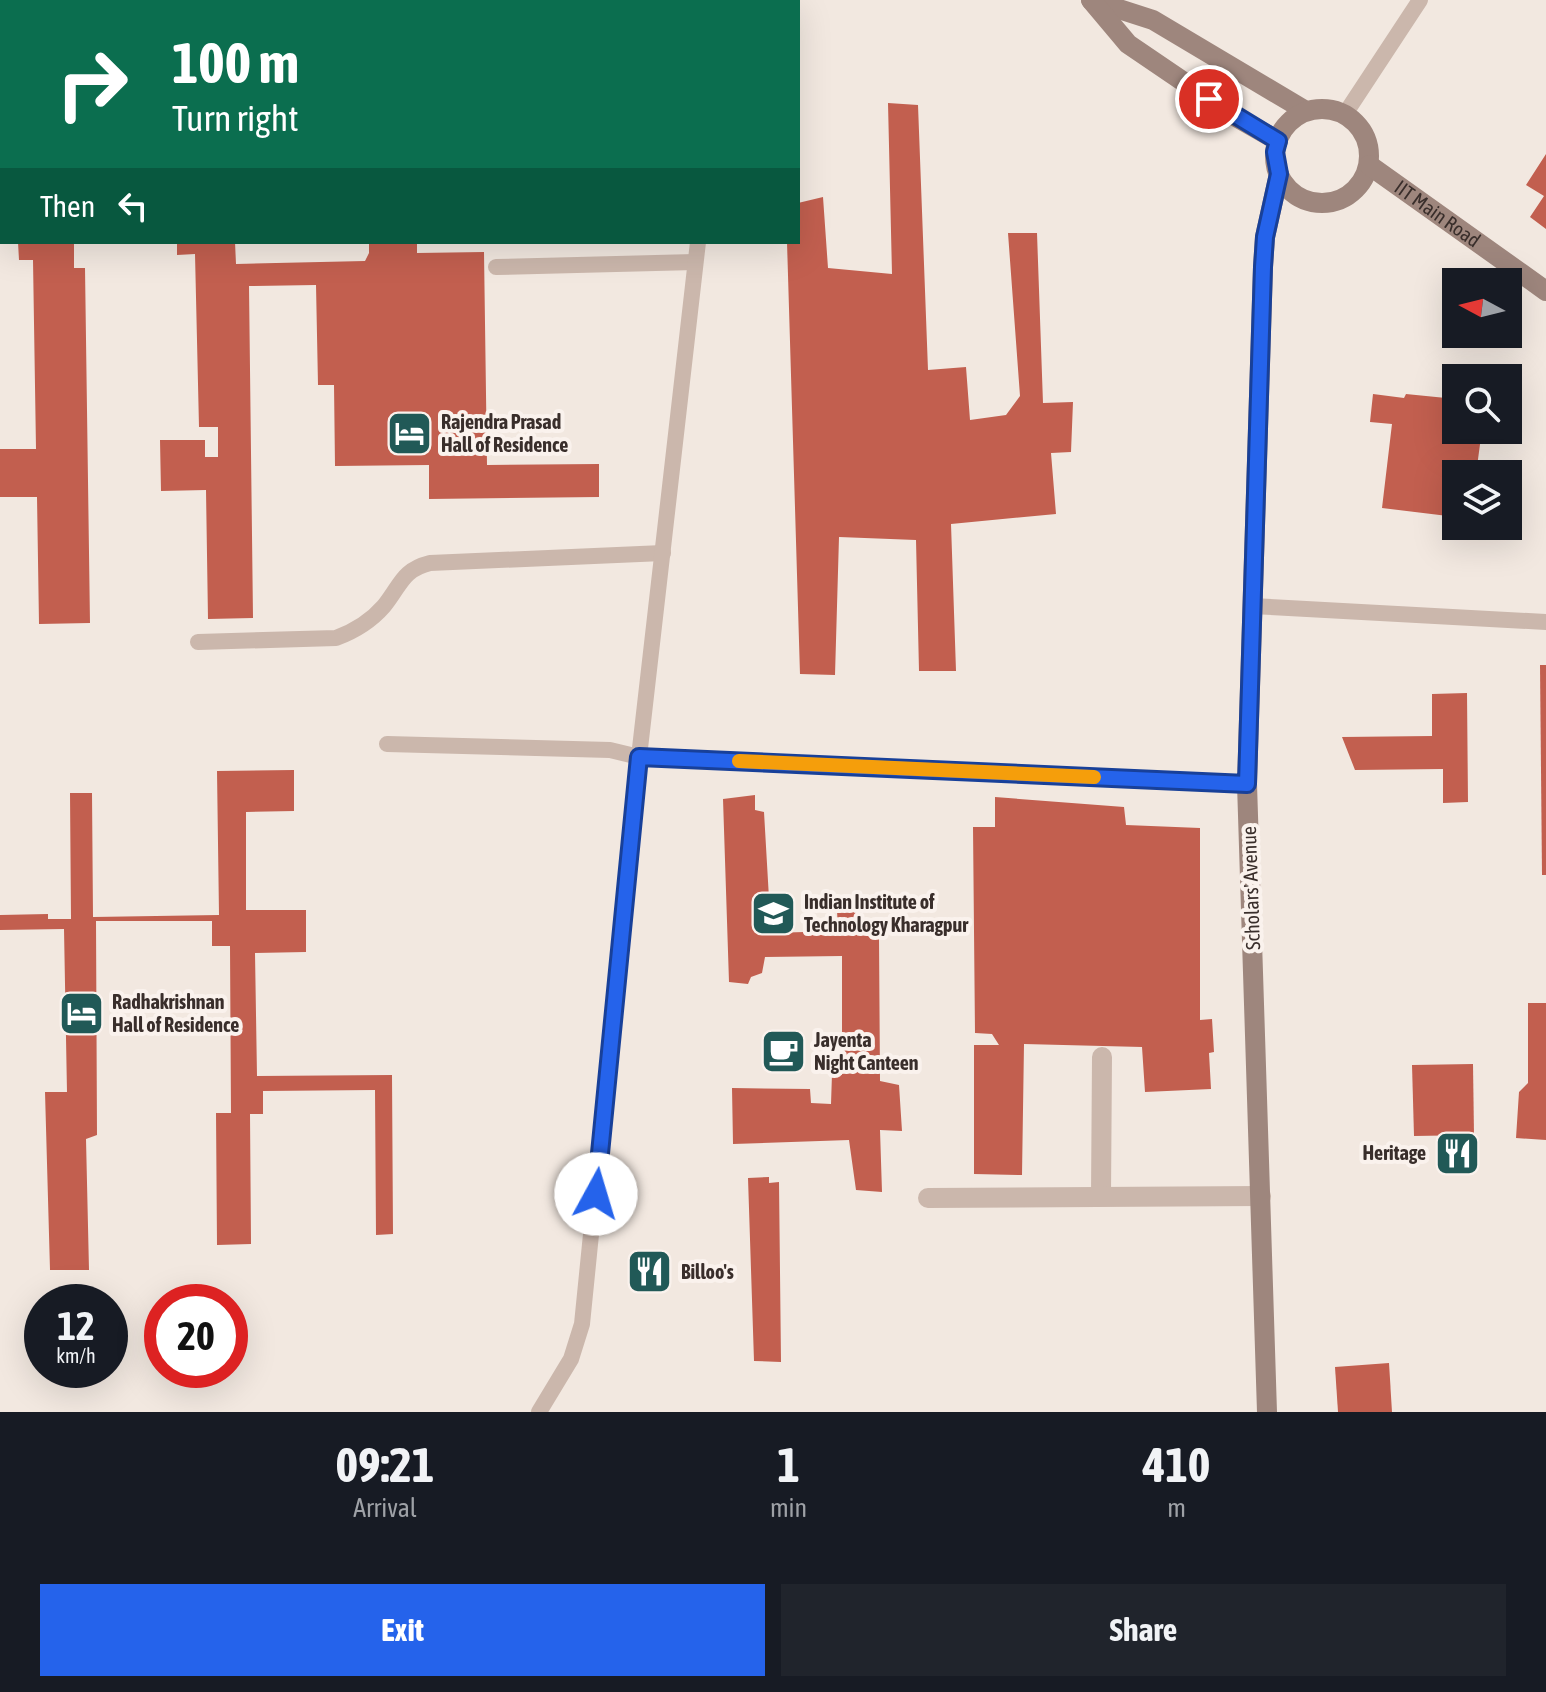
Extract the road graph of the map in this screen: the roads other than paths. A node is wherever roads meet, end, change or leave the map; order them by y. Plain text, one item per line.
1 (1091, 0) edge
2 (1420, 0) edge
3 (1306, 111) junction
4 (1345, 114) junction
5 (1278, 141) junction
6 (1369, 165) junction
7 (1279, 174) junction
8 (698, 244) edge
9 (695, 262) junction
10 (496, 267) dead end
11 (1546, 291) edge
12 (663, 553) junction
13 (1252, 606) junction
14 (1546, 622) edge
15 (198, 642) dead end
16 (387, 744) dead end
17 (639, 757) junction
18 (1247, 784) junction
19 (1102, 1057) dead end
20 (1101, 1195) junction
21 (1261, 1196) junction
22 (928, 1198) dead end
23 (539, 1412) edge
24 (1267, 1412) edge

1 - 3 street
1 - 5 street
2 - 4 lane
3 - 4 street
3 - 5 street
4 - 6 street
5 - 7 street
6 - 7 street
6 - 11 street, IIT Main Road
7 - 13 street, Scholars' Avenue
8 - 9 lane
9 - 10 lane
9 - 12 lane
12 - 15 lane
12 - 17 lane
13 - 14 lane
13 - 18 street, Scholars' Avenue
16 - 17 lane
17 - 18 lane
17 - 23 lane
18 - 21 street, Scholars' Avenue
19 - 20 street
20 - 21 street
20 - 22 street
21 - 24 street, Scholars' Avenue

